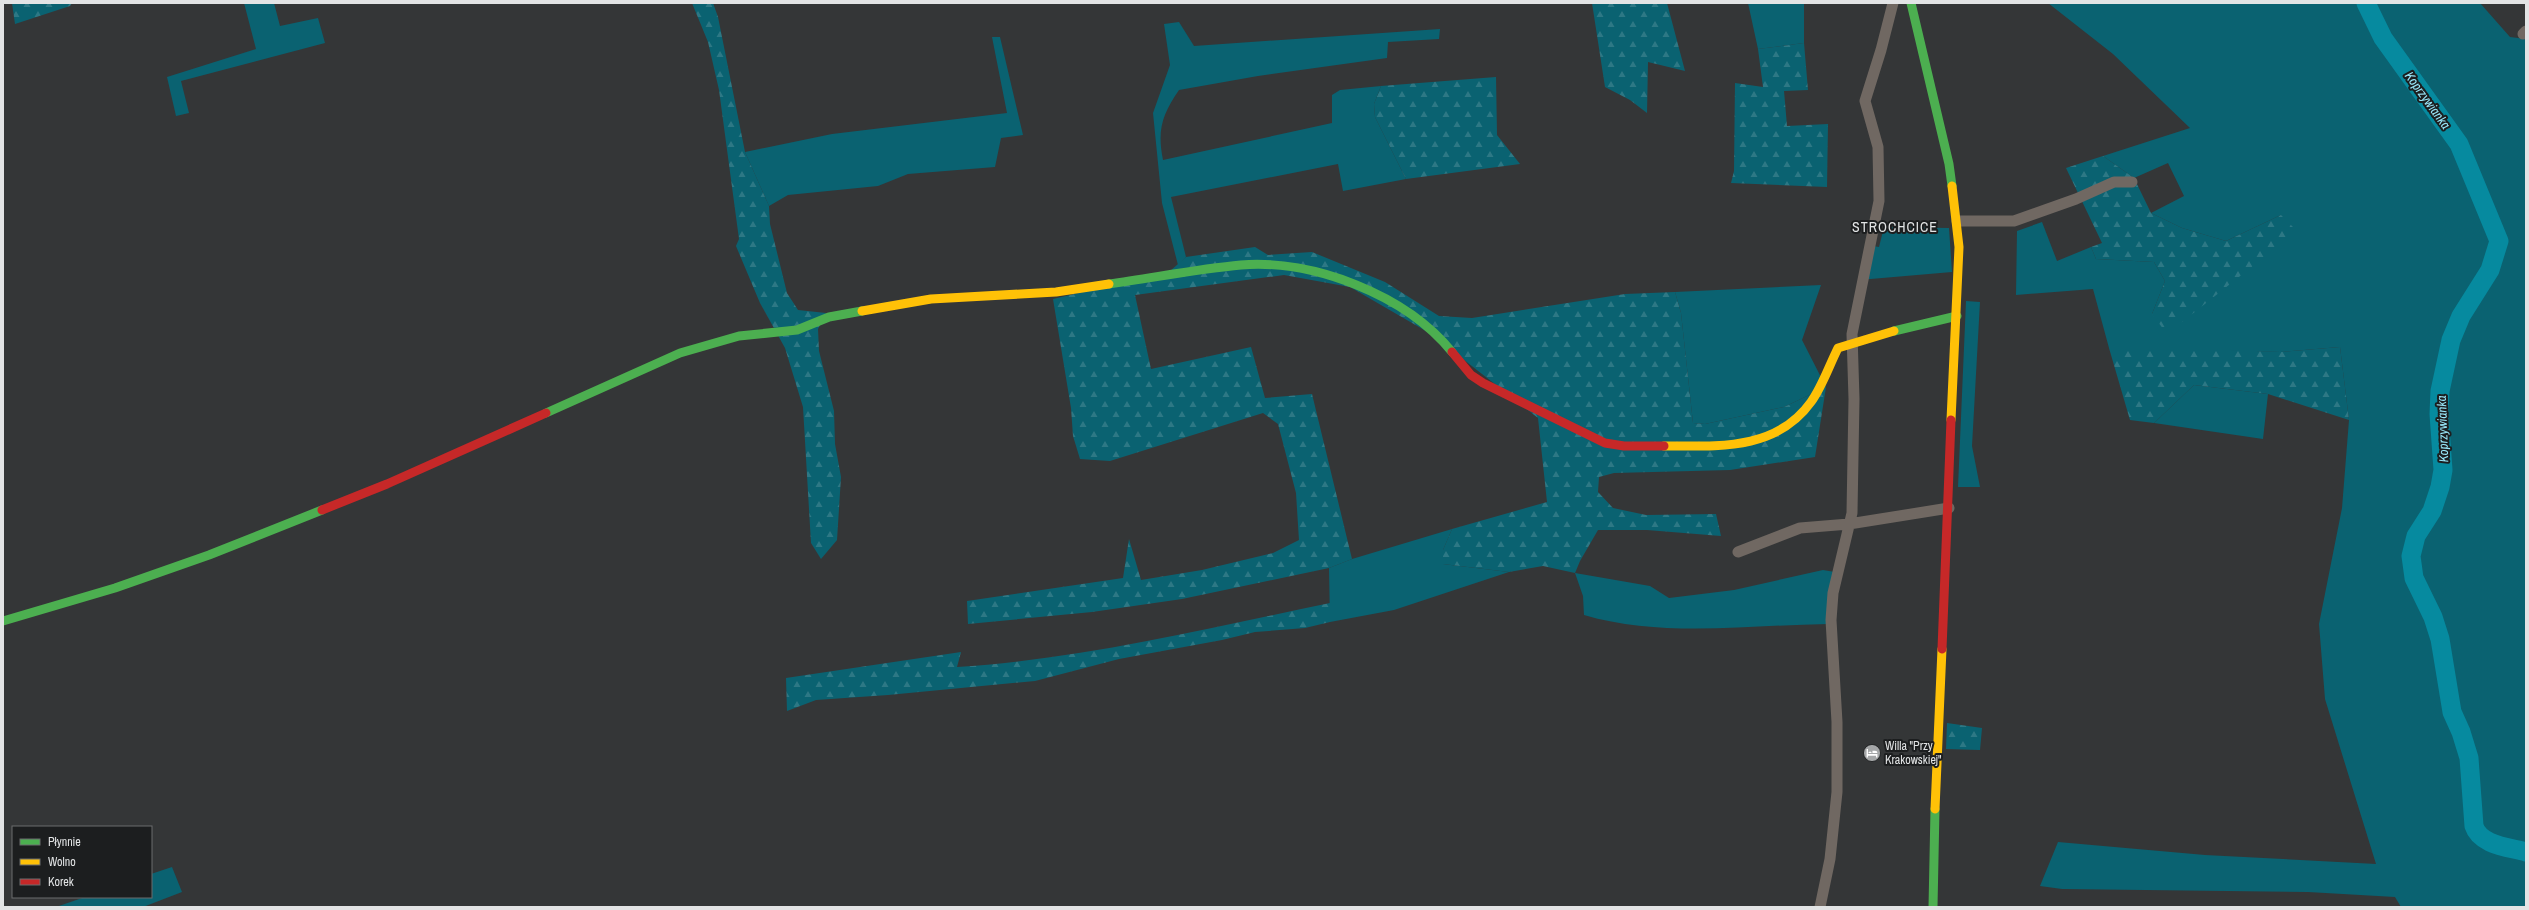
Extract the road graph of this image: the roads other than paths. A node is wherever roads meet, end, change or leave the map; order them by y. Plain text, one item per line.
1 (1893, 3) edge
2 (1912, 3) edge
3 (2132, 182) dead end
4 (1957, 221) junction
5 (1957, 316) junction
6 (1852, 342) junction
7 (1949, 508) junction
8 (1849, 524) junction
9 (1738, 552) dead end
10 (3, 621) edge
11 (1820, 907) edge
12 (1933, 907) edge

1 - 6 street
2 - 4 street
3 - 4 street
4 - 5 street
5 - 6 street
5 - 7 street
6 - 8 street
6 - 10 street
7 - 8 street
7 - 12 street
8 - 9 street
8 - 11 street

